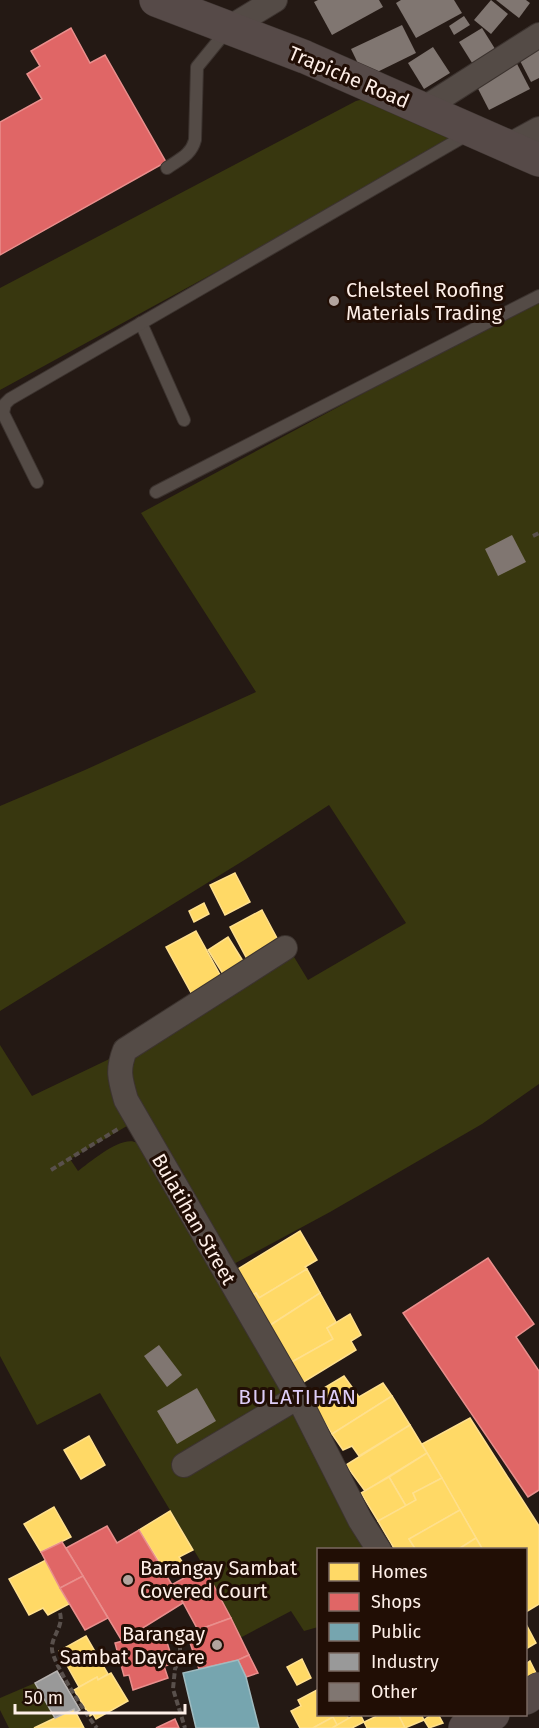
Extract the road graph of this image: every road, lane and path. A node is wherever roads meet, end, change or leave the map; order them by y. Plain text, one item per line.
1 (156, 0) edge
2 (275, 0) edge
3 (229, 28) junction
4 (539, 35) edge
5 (423, 109) junction
6 (539, 129) edge
7 (474, 131) junction
8 (508, 146) junction
9 (539, 160) edge
10 (167, 168) dead end
11 (539, 296) edge
12 (141, 324) junction
13 (184, 420) dead end
14 (38, 482) dead end
15 (156, 492) dead end
16 (539, 533) edge
17 (533, 536) dead end
18 (285, 948) dead end
19 (136, 1118) junction
20 (51, 1170) dead end
21 (298, 1397) junction
22 (184, 1465) dead end
23 (378, 1548) edge
24 (60, 1613) dead end
25 (175, 1630) dead end
26 (97, 1728) edge
27 (185, 1728) edge

1 - 3 street, Trapiche Road
2 - 3 street
3 - 5 street, Trapiche Road
3 - 10 lane
4 - 5 street
5 - 7 street, Trapiche Road
6 - 8 street
7 - 8 street, Trapiche Road
7 - 12 lane
8 - 9 street, Trapiche Road
11 - 15 lane
12 - 13 lane
12 - 14 lane
16 - 17 path
18 - 19 street, Bulatihan Street
19 - 20 path
19 - 21 street, Bulatihan Street
21 - 22 street
21 - 23 street, Bulatihan Street
24 - 26 path
25 - 27 path

